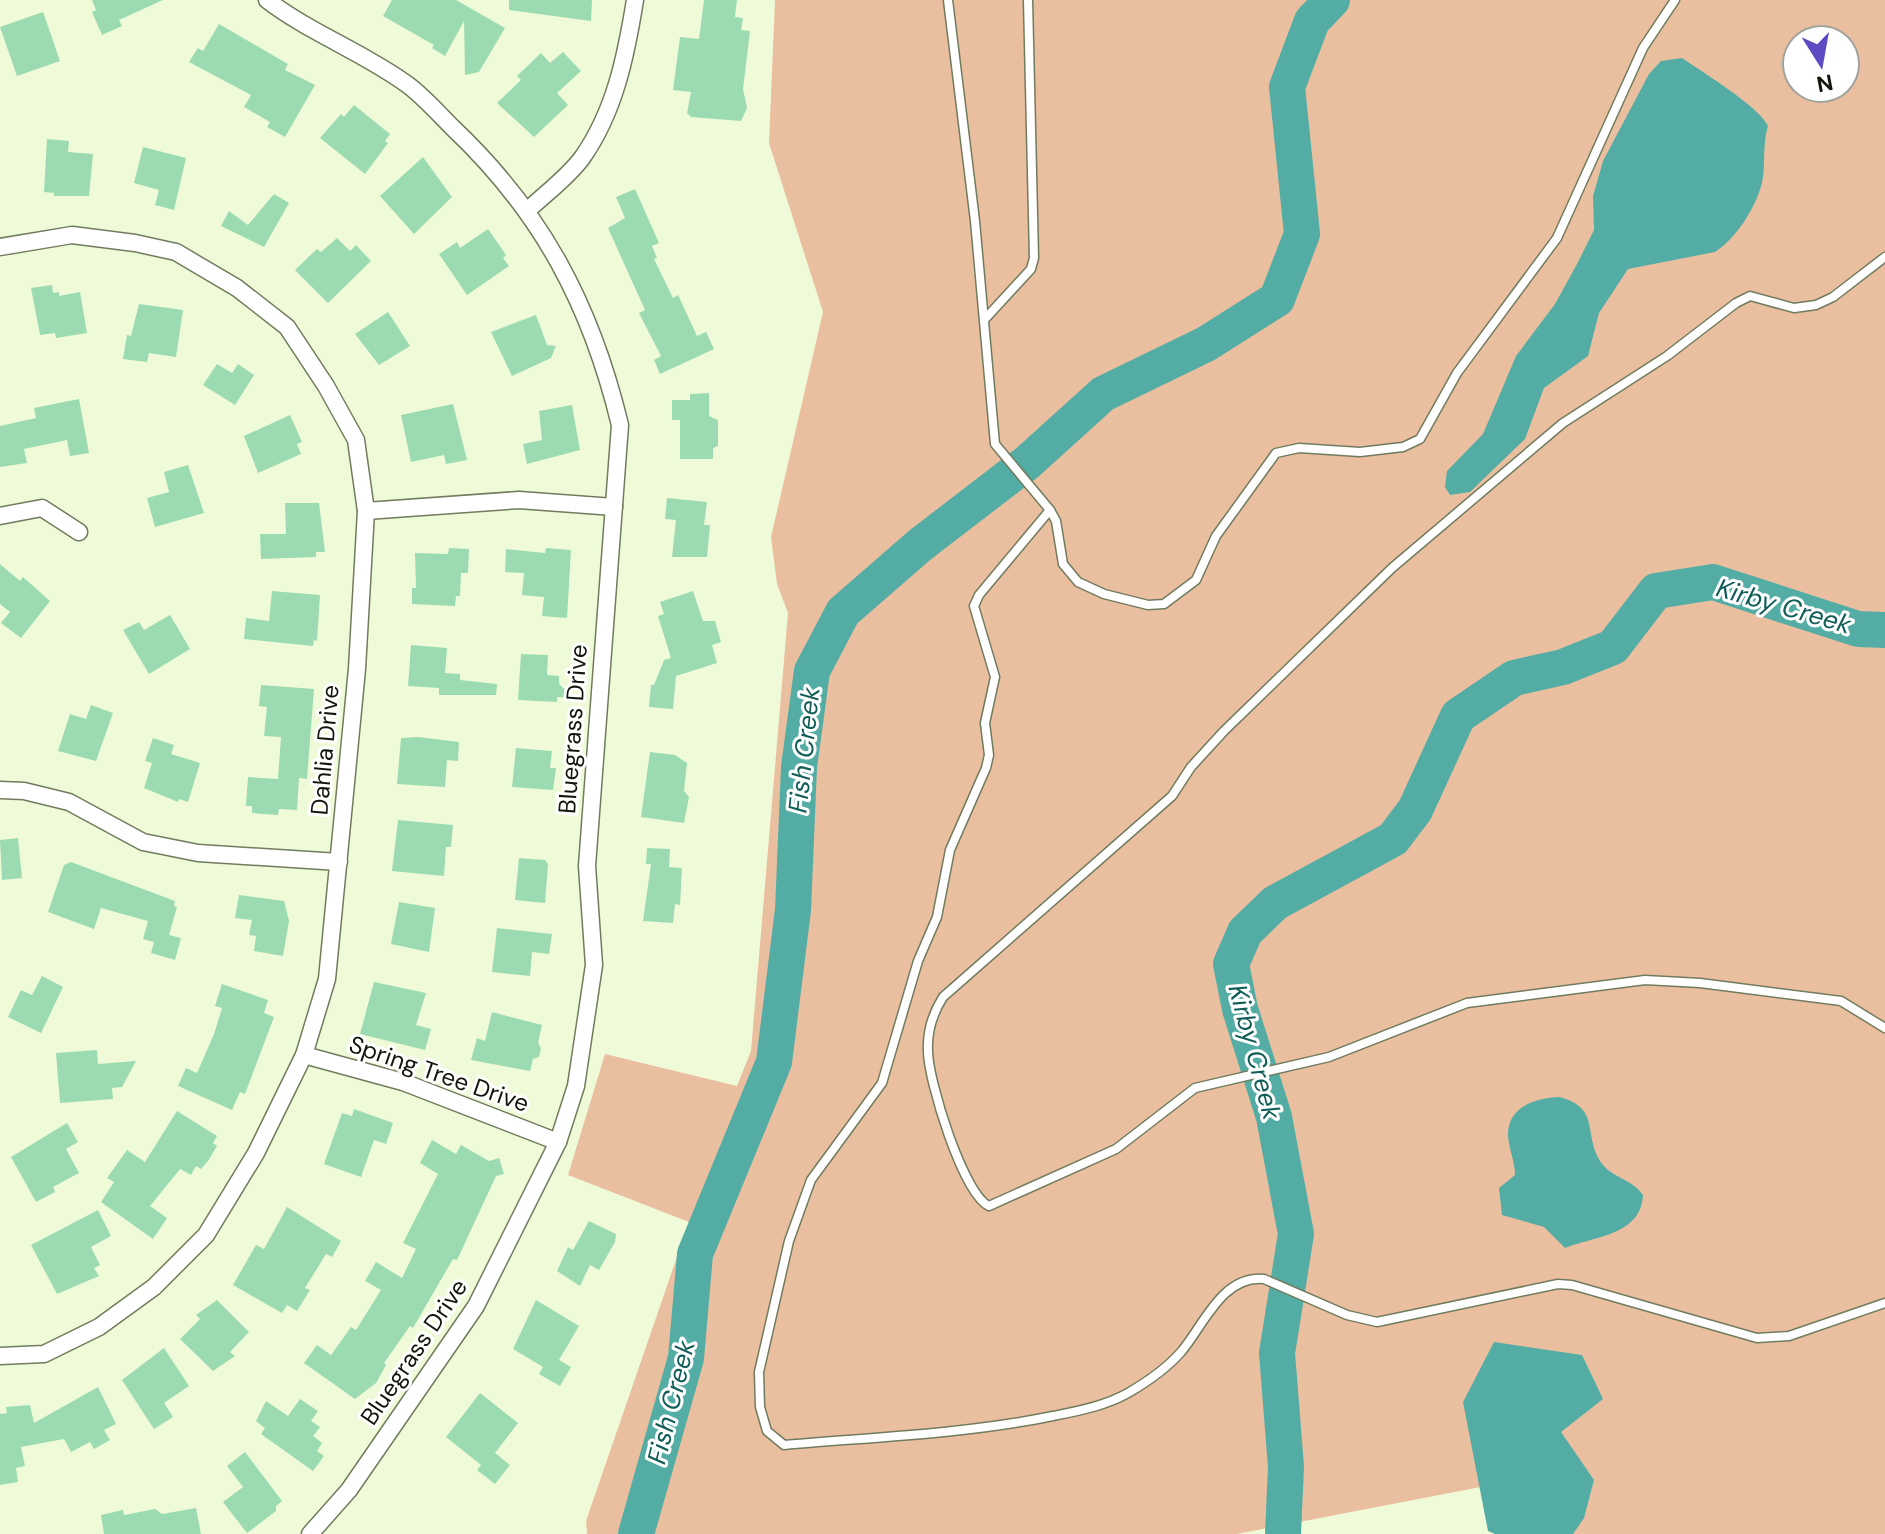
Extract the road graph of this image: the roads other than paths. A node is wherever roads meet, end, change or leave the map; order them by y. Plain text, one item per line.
1 (267, 0) edge
2 (635, 0) edge
3 (948, 0) edge
4 (1028, 0) edge
5 (1675, 0) edge
6 (528, 210) junction
7 (0, 247) edge
8 (1885, 257) edge
9 (985, 319) junction
10 (1048, 506) junction
11 (614, 507) junction
12 (366, 511) junction
13 (0, 516) edge
14 (79, 532) dead end
15 (0, 790) edge
16 (339, 862) junction
17 (1885, 1028) edge
18 (304, 1055) junction
19 (558, 1142) junction
20 (1885, 1303) edge
21 (0, 1356) edge
22 (310, 1534) edge

1 - 6 street, Bluegrass Drive
2 - 6 street
3 - 9 lane
4 - 9 lane
5 - 10 lane
6 - 11 street, Bluegrass Drive
7 - 12 street, Dahlia Drive
8 - 17 lane
9 - 10 lane
10 - 20 lane
11 - 12 street
11 - 19 street, Bluegrass Drive
12 - 16 street, Dahlia Drive
13 - 14 street
15 - 16 street
16 - 18 street, Dahlia Drive
18 - 19 street, Spring Tree Drive
18 - 21 street, Dahlia Drive
19 - 22 street, Bluegrass Drive

